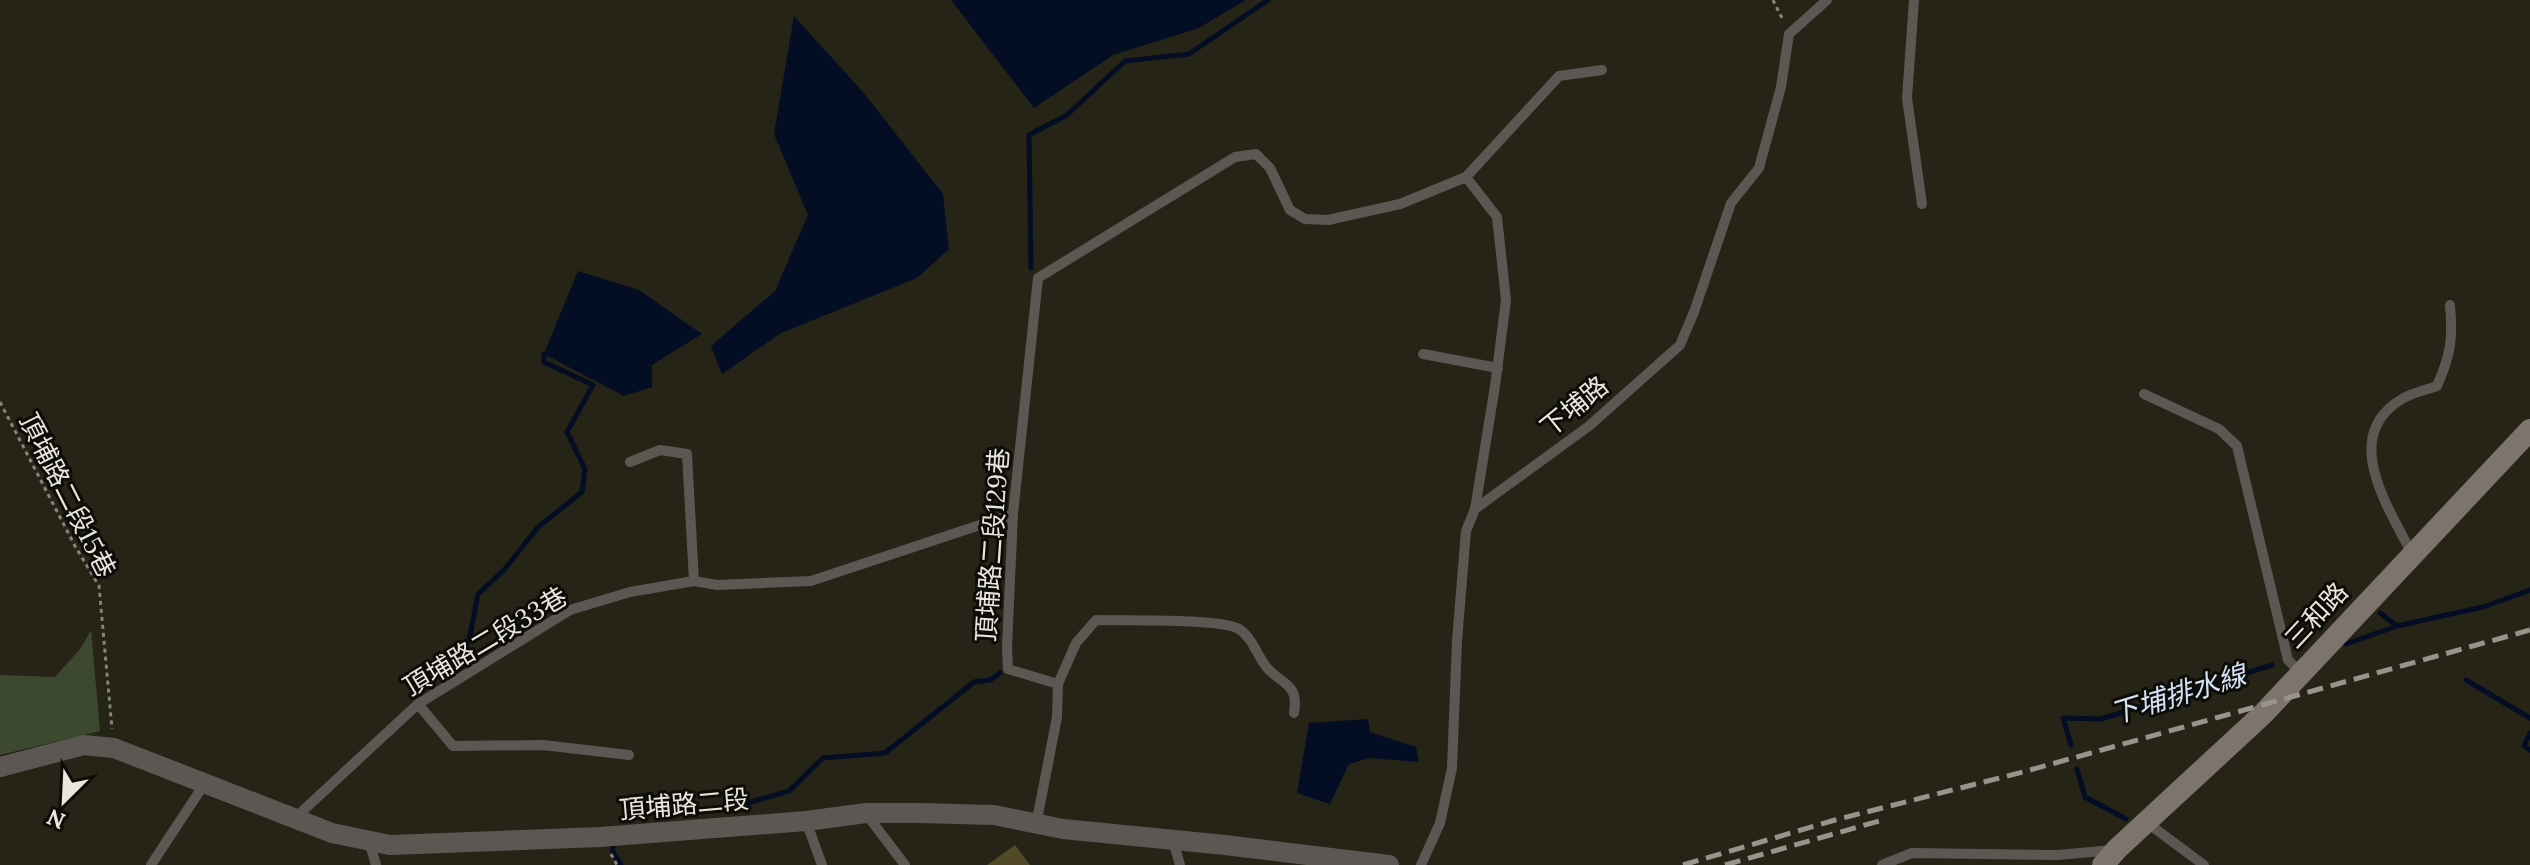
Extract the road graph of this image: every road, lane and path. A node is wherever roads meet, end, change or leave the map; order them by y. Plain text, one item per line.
1 (1773, 0) edge
2 (1827, 0) edge
3 (1914, 0) edge
4 (1789, 34) junction
5 (1602, 70) dead end
6 (1466, 177) junction
7 (1922, 204) dead end
8 (2450, 305) dead end
9 (1423, 354) dead end
10 (1498, 368) junction
11 (2144, 394) dead end
12 (0, 402) edge
13 (2530, 430) edge
14 (630, 462) dead end
15 (1475, 509) junction
16 (1013, 514) junction
17 (2412, 554) junction
18 (694, 581) junction
19 (2300, 672) junction
20 (1058, 684) junction
21 (418, 704) junction
22 (1294, 713) dead end
23 (114, 748) junction
24 (629, 755) dead end
25 (0, 767) edge
26 (205, 783) junction
27 (866, 813) junction
28 (296, 817) junction
29 (806, 821) junction
30 (2146, 822) junction
31 (1036, 825) junction
32 (369, 841) junction
33 (1173, 841) junction
34 (2110, 857) edge
35 (1952, 860) edge
36 (151, 865) edge
37 (376, 865) edge
38 (822, 865) edge
39 (905, 865) edge
40 (1180, 865) edge
41 (1389, 865) edge
42 (1421, 865) edge
43 (1882, 865) edge
44 (2204, 865) edge

1 - 4 path
2 - 4 lane
3 - 7 lane
4 - 15 lane, 下埔路
5 - 6 lane
6 - 10 lane
6 - 16 lane, 頂埔路二段129巷
8 - 17 lane
9 - 10 lane
10 - 15 lane
11 - 19 lane
12 - 23 path, 頂埔路二段15巷
13 - 17 main road, 三和路
14 - 18 lane
15 - 42 lane
16 - 18 lane, 頂埔路二段33巷
16 - 20 lane, 頂埔路二段129巷
17 - 19 main road, 三和路
18 - 21 lane, 頂埔路二段33巷
19 - 30 main road, 三和路
20 - 22 lane
20 - 31 lane
21 - 24 lane
21 - 28 lane, 頂埔路二段33巷
23 - 25 street, 頂埔路二段
23 - 26 street, 頂埔路二段
26 - 28 street, 頂埔路二段
26 - 36 lane
27 - 29 street, 頂埔路二段
27 - 31 street, 頂埔路二段
27 - 39 lane
28 - 32 street, 頂埔路二段
29 - 32 street, 頂埔路二段
29 - 38 lane
30 - 34 main road, 三和路
30 - 44 lane
31 - 33 street, 頂埔路二段
32 - 37 lane
33 - 40 lane
33 - 41 street, 頂埔路二段
34 - 35 lane
35 - 43 lane

